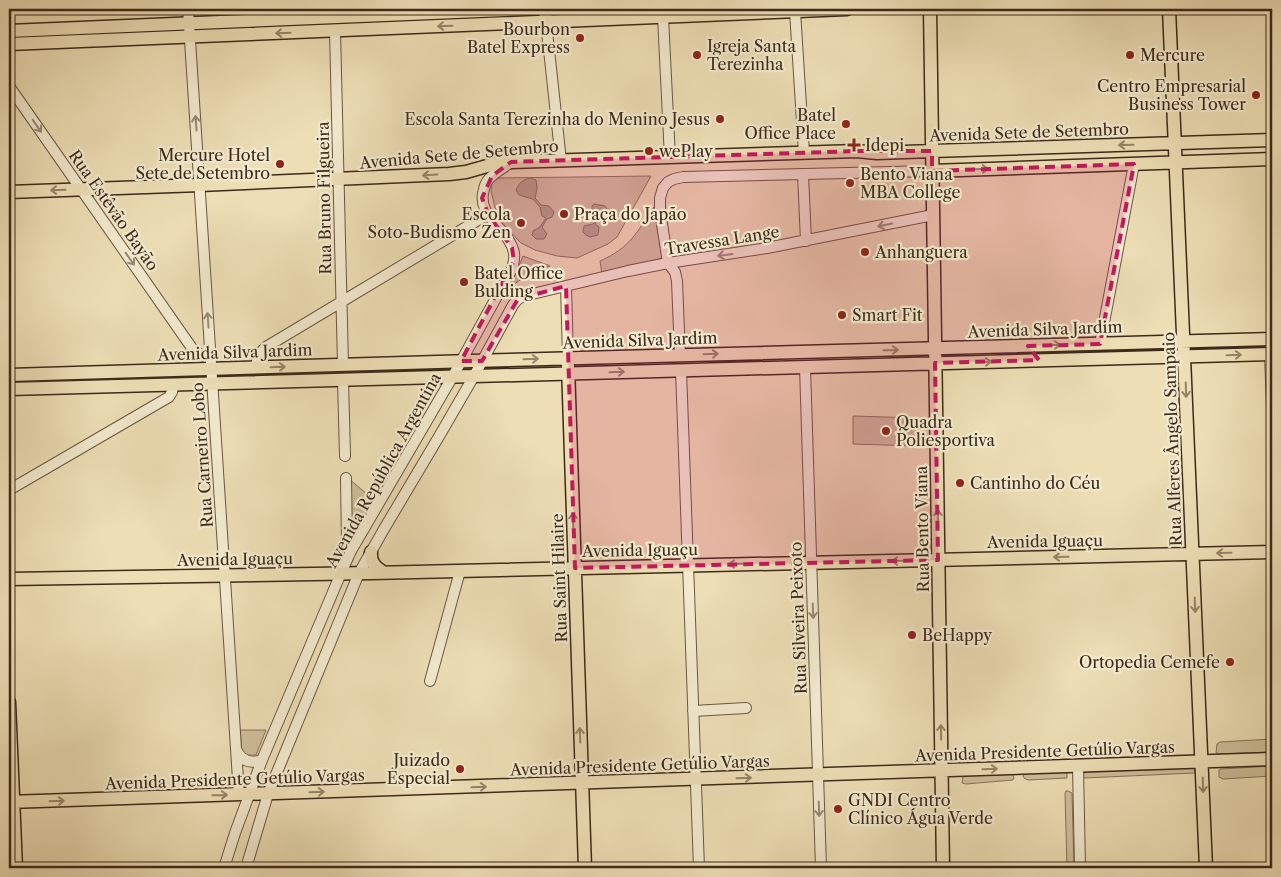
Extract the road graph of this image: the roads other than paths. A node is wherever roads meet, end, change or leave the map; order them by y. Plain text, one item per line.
1 (188, 9) edge
2 (526, 9) edge
3 (545, 9) edge
4 (603, 9) edge
5 (834, 9) edge
6 (848, 9) edge
7 (930, 9) edge
8 (1169, 9) edge
9 (726, 11) edge
10 (795, 11) junction
11 (335, 13) edge
12 (663, 17) junction
13 (621, 18) junction
14 (226, 22) junction
15 (546, 22) junction
16 (189, 23) junction
17 (9, 31) edge
18 (335, 31) junction
19 (248, 35) junction
20 (190, 37) junction
21 (9, 44) edge
22 (9, 86) edge
23 (1272, 140) edge
24 (1175, 144) junction
25 (932, 151) junction
26 (804, 153) junction
27 (670, 158) junction
28 (1272, 160) edge
29 (560, 161) junction
30 (511, 162) junction
31 (1176, 163) junction
32 (1134, 164) junction
33 (932, 171) junction
34 (803, 174) junction
35 (339, 180) junction
36 (200, 185) junction
37 (81, 189) junction
38 (9, 192) edge
39 (488, 214) junction
40 (933, 215) junction
41 (806, 241) junction
42 (668, 263) junction
43 (566, 286) junction
44 (518, 299) joint
45 (341, 301) junction
46 (1272, 339) edge
47 (1184, 342) junction
48 (1100, 344) junction
49 (1028, 346) junction
50 (935, 348) junction
51 (864, 350) junction
52 (194, 351) junction
53 (766, 353) junction
54 (1271, 354) edge
55 (680, 355) junction
56 (1184, 356) junction
57 (568, 358) junction
58 (1038, 360) junction
59 (461, 361) junction
60 (482, 361) junction
61 (211, 363) junction
62 (411, 363) junction
63 (935, 363) junction
64 (343, 365) junction
65 (834, 366) junction
66 (784, 367) junction
67 (805, 367) junction
68 (256, 368) junction
69 (195, 370) junction
70 (681, 370) junction
71 (568, 373) junction
72 (9, 375) edge
73 (453, 376) junction
74 (474, 376) junction
75 (429, 377) junction
76 (343, 380) junction
77 (212, 383) junction
78 (174, 384) junction
79 (9, 389) edge
80 (1272, 409) edge
81 (345, 456) dead end
82 (346, 478) dead end
83 (9, 490) edge
84 (351, 551) junction
85 (371, 552) junction
86 (1272, 552) edge
87 (1193, 554) junction
88 (938, 560) junction
89 (811, 562) junction
90 (688, 566) junction
91 (575, 568) junction
92 (460, 571) junction
93 (383, 572) junction
94 (341, 573) junction
95 (360, 573) junction
96 (225, 575) junction
97 (9, 579) edge
98 (430, 681) dead end
99 (9, 702) edge
100 (746, 708) dead end
101 (693, 711) junction
102 (236, 749) junction
103 (1272, 759) edge
104 (262, 760) junction
105 (1202, 762) junction
106 (1078, 766) junction
107 (942, 771) junction
108 (818, 775) junction
109 (695, 779) junction
110 (582, 783) junction
111 (268, 794) junction
112 (244, 795) junction
113 (11, 802) edge
114 (16, 868) edge
115 (224, 868) edge
116 (246, 868) edge
117 (584, 868) edge
118 (699, 868) edge
119 (821, 868) edge
120 (943, 868) edge
121 (1080, 868) edge
122 (1206, 868) edge

1 - 16 street, Rua Carneiro Lobo
2 - 11 main road
3 - 15 main road
4 - 13 main road
5 - 6 main road
5 - 10 main road
7 - 25 main road, Rua Bento Viana
8 - 24 main road, Rua Alferes Ângelo Sampaio
9 - 10 main road
9 - 12 main road
10 - 26 street
11 - 14 main road
12 - 13 main road
12 - 27 street
13 - 15 main road
14 - 16 main road
14 - 19 main road
15 -> 18 main road
15 - 29 street
16 - 17 main road
16 - 20 street, Rua Carneiro Lobo
18 -> 19 main road
18 - 35 street, Rua Bruno Filgueira
19 - 20 main road
20 - 21 main road
36 -> 20 street, Rua Carneiro Lobo
22 -> 37 street, Rua Estêvão Bayão
23 - 24 main road, Avenida Sete de Setembro
24 -> 25 main road, Avenida Sete de Setembro
24 - 31 main road, Rua Alferes Ângelo Sampaio
25 - 26 main road, Avenida Sete de Setembro
25 - 33 main road, Rua Bento Viana
26 - 27 main road, Avenida Sete de Setembro
27 - 29 main road, Avenida Sete de Setembro
28 - 31 main road
29 - 30 main road, Avenida Sete de Setembro
30 -> 35 main road, Avenida Sete de Setembro
30 - 39 street, Avenida República Argentina
31 - 32 main road
31 - 47 main road, Rua Alferes Ângelo Sampaio
33 -> 32 main road
32 - 48 street
33 - 34 street
33 - 40 main road, Rua Bento Viana
34 - 41 street
34 - 42 street
35 - 36 main road, Avenida Sete de Setembro
35 - 45 street, Rua Bruno Filgueira
36 - 37 main road, Avenida Sete de Setembro
61 -> 36 street, Rua Carneiro Lobo
37 -> 38 main road, Avenida Sete de Setembro
37 -> 52 street, Rua Estêvão Bayão
39 - 45 street
39 - 59 street, Avenida República Argentina
40 -> 41 street, Travessa Lange
40 - 50 main road, Rua Bento Viana
41 -> 42 street, Travessa Lange
42 - 43 street, Travessa Lange
42 - 55 street
43 - 44 street, Travessa Lange
43 - 57 street, Rua Saint Hilaire
44 - 60 street, Avenida República Argentina
45 - 64 street, Rua Bruno Filgueira
45 - 68 street
46 - 47 main road, Avenida Silva Jardim
47 - 48 main road, Avenida Silva Jardim
47 - 56 main road, Rua Alferes Ângelo Sampaio
49 -> 48 main road, Avenida Silva Jardim
49 - 50 main road, Avenida Silva Jardim
49 - 58 main road
51 -> 50 main road, Avenida Silva Jardim
50 - 63 main road, Rua Bento Viana
51 - 53 main road, Avenida Silva Jardim
51 - 65 main road
52 - 61 street
52 - 69 street
55 -> 53 main road, Avenida Silva Jardim
53 - 66 main road
56 -> 54 main road, Avenida Silva Jardim
54 - 80 street
55 - 57 main road, Avenida Silva Jardim
56 - 58 main road, Avenida Silva Jardim
56 -> 87 main road, Rua Alferes Ângelo Sampaio
60 -> 57 main road, Avenida Silva Jardim
57 - 71 main road, Rua Saint Hilaire
63 -> 58 main road, Avenida Silva Jardim
59 - 60 main road, Avenida Silva Jardim
59 - 62 main road, Avenida Silva Jardim
59 - 73 street, Avenida República Argentina
60 - 74 street, Avenida República Argentina
61 - 68 main road, Avenida Silva Jardim
61 - 69 main road, Avenida Silva Jardim
61 - 77 street, Rua Carneiro Lobo
62 - 64 main road, Avenida Silva Jardim
62 - 75 main road
63 - 65 main road, Avenida Silva Jardim
88 -> 63 main road, Rua Bento Viana
68 -> 64 main road, Avenida Silva Jardim
65 - 67 main road, Avenida Silva Jardim
66 - 67 main road, Avenida Silva Jardim
66 - 70 main road, Avenida Silva Jardim
67 - 89 street, Rua Silveira Peixoto
69 - 72 main road, Avenida Silva Jardim
71 -> 70 main road, Avenida Silva Jardim
70 - 90 street
71 - 74 main road, Avenida Silva Jardim
91 -> 71 main road, Rua Saint Hilaire
73 - 74 main road, Avenida Silva Jardim
73 - 75 main road, Avenida Silva Jardim
73 - 84 street, Avenida República Argentina
74 - 85 street, Avenida República Argentina
75 - 76 main road, Avenida Silva Jardim
76 - 77 main road, Avenida Silva Jardim
76 - 81 street
77 - 78 main road, Avenida Silva Jardim
77 - 96 street, Rua Carneiro Lobo
78 - 79 main road, Avenida Silva Jardim
78 - 83 street
82 - 84 street
84 - 94 street, Avenida República Argentina
85 - 93 main road
85 - 95 street, Avenida República Argentina
86 -> 87 main road, Avenida Iguaçu
87 -> 88 main road, Avenida Iguaçu
87 -> 105 main road, Rua Alferes Ângelo Sampaio
88 -> 89 main road, Avenida Iguaçu
107 -> 88 main road, Rua Bento Viana
89 -> 90 main road, Avenida Iguaçu
89 -> 108 street, Rua Silveira Peixoto
90 - 91 main road, Avenida Iguaçu
90 - 101 street
91 - 92 main road, Avenida Iguaçu
110 -> 91 main road, Rua Saint Hilaire
92 - 93 main road, Avenida Iguaçu
92 - 98 street
93 - 95 main road, Avenida Iguaçu
94 - 95 main road, Avenida Iguaçu
94 - 96 main road, Avenida Iguaçu
94 - 104 street, Avenida República Argentina
95 - 111 street, Avenida República Argentina
96 - 97 main road, Avenida Iguaçu
96 - 102 street, Rua Carneiro Lobo
99 - 113 main road
100 - 101 street
101 - 109 street
102 - 104 street
102 - 112 street, Rua Carneiro Lobo
103 - 105 main road, Avenida Presidente Getúlio Vargas
104 - 112 street, Avenida República Argentina
105 - 106 main road, Avenida Presidente Getúlio Vargas
105 -> 122 main road, Rua Alferes Ângelo Sampaio
107 -> 106 main road, Avenida Presidente Getúlio Vargas
106 - 121 street
107 - 108 main road, Avenida Presidente Getúlio Vargas
107 - 120 main road, Rua Bento Viana
109 -> 108 main road, Avenida Presidente Getúlio Vargas
108 -> 119 street, Rua Silveira Peixoto
109 - 110 main road, Avenida Presidente Getúlio Vargas
109 - 118 street
111 -> 110 main road, Avenida Presidente Getúlio Vargas
110 - 117 main road, Rua Saint Hilaire
111 - 112 main road, Avenida Presidente Getúlio Vargas
111 - 116 street, Avenida República Argentina
113 -> 112 main road, Avenida Presidente Getúlio Vargas
112 - 115 street, Avenida República Argentina
113 - 114 main road

